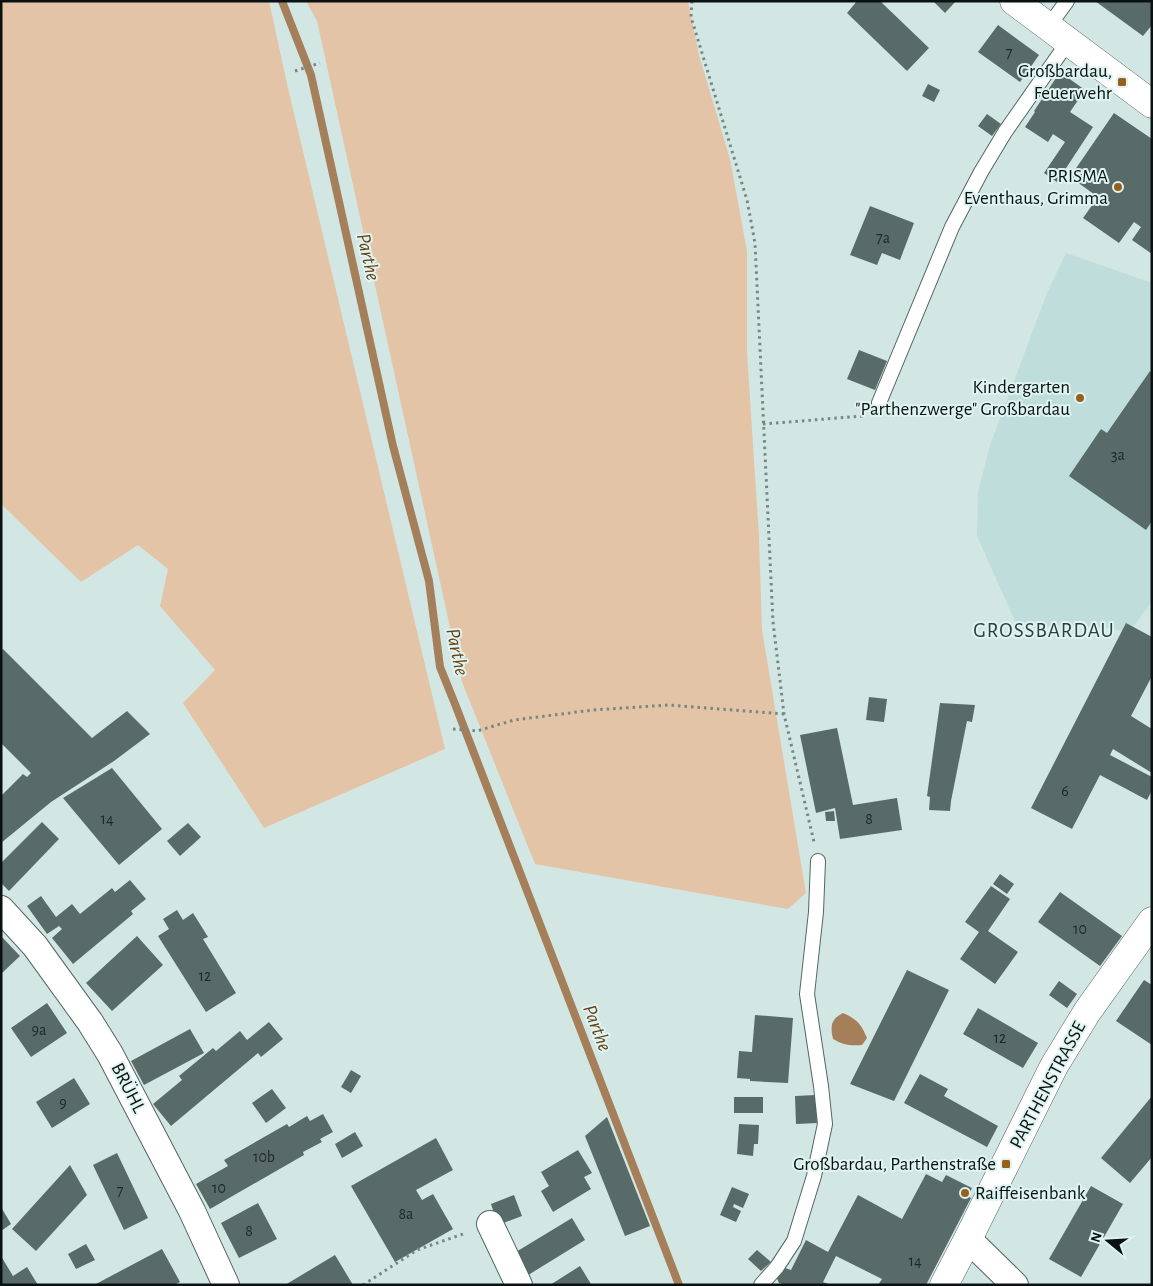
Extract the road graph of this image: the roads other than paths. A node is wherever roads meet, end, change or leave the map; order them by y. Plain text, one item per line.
1 (1014, 1) edge
2 (1066, 1) edge
3 (1058, 34) junction
4 (1152, 104) edge
5 (879, 403) road end
6 (818, 861) road end
7 (1, 909) edge
8 (1152, 921) edge
9 (490, 1224) road end
10 (968, 1239) junction
11 (226, 1285) edge
12 (519, 1285) edge
13 (761, 1285) edge
14 (944, 1285) edge
15 (1015, 1285) edge

1 - 3 street
2 - 3 lane
3 - 4 street
3 - 5 lane
6 - 13 lane
7 - 11 street, BRÜHL
8 - 10 street, PARTHENSTRASSE
9 - 12 street
10 - 14 street, PARTHENSTRASSE
10 - 15 street

